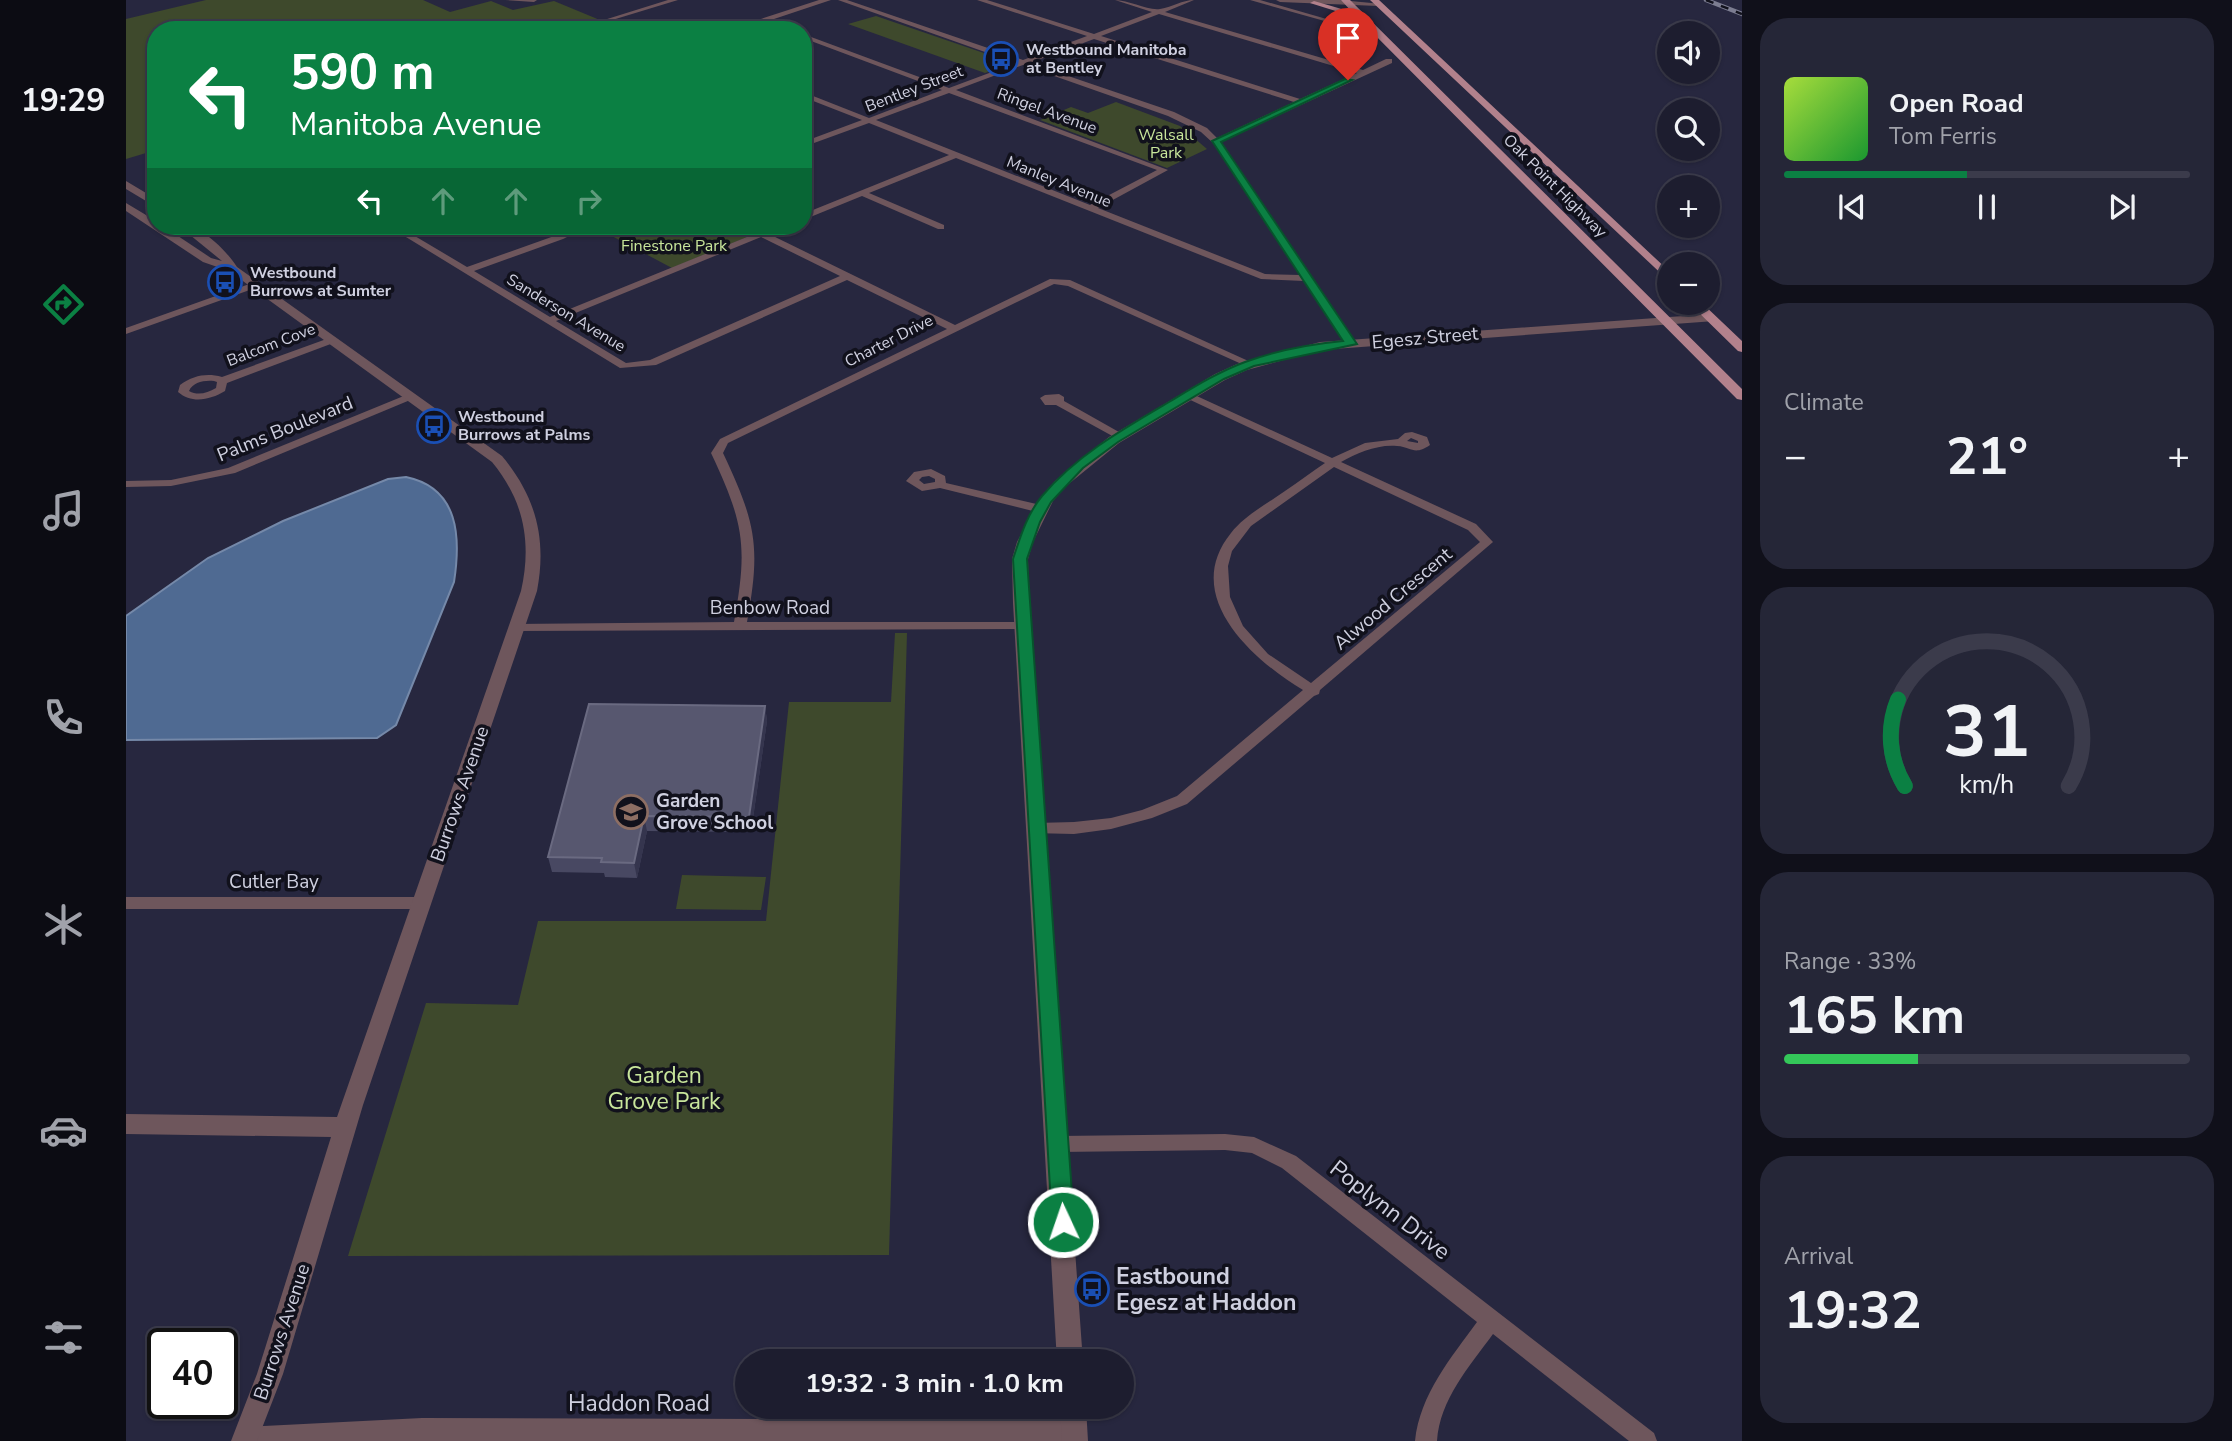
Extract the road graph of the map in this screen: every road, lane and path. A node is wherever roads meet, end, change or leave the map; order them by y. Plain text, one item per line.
1 (534, 0) edge
2 (675, 0) edge
3 (827, 0) edge
4 (841, 0) edge
5 (980, 0) edge
6 (1118, 0) edge
7 (1191, 0) edge
8 (1253, 0) edge
9 (511, 1) edge
10 (1289, 1) edge
11 (1347, 2) edge
12 (1376, 2) edge
13 (1314, 3) junction
14 (1279, 4) edge
15 (1158, 12) junction
16 (1357, 16) junction
17 (607, 20) dead end
18 (761, 20) joint
19 (758, 21) edge
20 (1348, 26) dead end
21 (1094, 36) junction
22 (812, 39) edge
23 (1389, 61) dead end
24 (1023, 63) junction
25 (1364, 73) junction
26 (950, 90) junction
27 (1472, 92) junction
28 (1436, 93) junction
29 (812, 98) edge
30 (1301, 102) junction
31 (869, 120) junction
32 (1216, 141) junction
33 (812, 142) edge
34 (954, 155) junction
35 (126, 184) edge
36 (862, 193) junction
37 (1583, 197) junction
38 (1556, 198) dead end
39 (1570, 198) dead end
40 (147, 199) edge
41 (1543, 199) junction
42 (1089, 209) junction
43 (131, 210) edge
44 (812, 213) edge
45 (147, 221) edge
46 (941, 227) dead end
47 (169, 235) edge
48 (197, 235) edge
49 (407, 235) edge
50 (564, 235) edge
51 (759, 235) edge
52 (763, 235) edge
53 (1657, 267) edge
54 (233, 269) junction
55 (466, 271) junction
56 (848, 276) junction
57 (1308, 278) junction
58 (255, 285) junction
59 (1708, 315) edge
60 (1711, 318) junction
61 (548, 321) junction
62 (1666, 321) junction
63 (952, 327) junction
64 (126, 331) edge
65 (332, 340) junction
66 (1351, 344) junction
67 (1742, 348) edge
68 (1250, 364) junction
69 (222, 380) dead end
70 (1188, 395) junction
71 (411, 396) junction
72 (1742, 396) edge
73 (1058, 402) dead end
74 (1121, 436) junction
75 (1401, 442) dead end
76 (1333, 462) junction
77 (126, 484) edge
78 (940, 485) dead end
79 (1041, 509) junction
80 (1023, 626) junction
81 (518, 627) junction
82 (740, 627) junction
83 (1314, 691) junction
84 (1036, 829) junction
85 (422, 902) junction
86 (126, 903) edge
87 (126, 1124) edge
88 (346, 1127) junction
89 (1059, 1144) junction
90 (1491, 1320) junction
91 (1069, 1349) edge
92 (1074, 1426) edge
93 (736, 1435) edge
94 (245, 1439) edge
95 (1426, 1441) edge
96 (1646, 1441) edge

1 - 9 street
2 - 17 street
3 - 18 street
4 - 24 street
5 - 21 street
6 - 15 street
7 - 15 street, Bentley Street
8 - 14 street
10 - 13 street
10 - 14 street
11 - 12 street
11 - 13 street
11 - 16 main road, Oak Point Highway
12 - 27 main road, Oak Point Highway
13 - 16 main road
14 - 20 street
15 - 21 street, Bentley Street
15 - 25 street
16 - 28 main road, Oak Point Highway
18 - 19 street
21 - 24 street, Bentley Street
21 - 30 street
22 - 26 street, Ringel Avenue
23 - 25 street
24 - 26 street, Bentley Street
24 - 32 street
25 - 30 street
26 - 31 street, Bentley Street
26 - 42 street, Ringel Avenue
27 - 28 main road
27 - 37 main road, Oak Point Highway
28 - 41 main road, Oak Point Highway
29 - 31 street, Manley Avenue
30 - 32 street
31 - 33 street, Bentley Street
31 - 34 street, Manley Avenue
32 - 57 street
34 - 36 street
34 - 42 street, Manley Avenue
35 - 40 street
36 - 44 street
36 - 46 street
37 - 39 main road
37 - 53 main road, Oak Point Highway
38 - 41 main road
41 - 62 main road, Oak Point Highway
42 - 57 street, Manley Avenue
43 - 45 street, Burrows Avenue
47 - 54 street, Burrows Avenue
48 - 54 street, Burrows Avenue
49 - 55 street, Sanderson Avenue
50 - 55 street
51 - 61 street
52 - 56 street
54 - 58 street, Burrows Avenue
55 - 61 street, Sanderson Avenue
56 - 61 street, Sanderson Avenue
56 - 63 street
57 - 66 street
58 - 64 street
58 - 65 street, Burrows Avenue
59 - 60 main road
60 - 62 street, Egesz Street
60 - 67 main road
62 - 66 street, Egesz Street
62 - 72 main road, Oak Point Highway
63 - 68 street, Charter Drive
63 - 82 street, Charter Drive
65 - 69 street, Balcom Cove
65 - 71 street, Burrows Avenue
66 - 68 street, Egesz Street
68 - 70 street, Egesz Street
70 - 74 street, Egesz Street
70 - 76 street, Alwood Crescent
71 - 77 street, Palms Boulevard
71 - 81 street, Burrows Avenue
73 - 74 street
74 - 79 street, Egesz Street
75 - 76 street
76 - 83 street
76 - 83 street, Alwood Crescent
78 - 79 street
79 - 80 street, Egesz Street
80 - 82 street, Benbow Road
80 - 84 street, Egesz Street
81 - 82 street, Benbow Road
81 - 85 street, Burrows Avenue
83 - 84 street, Alwood Crescent
84 - 89 street, Egesz Street
85 - 86 street, Cutler Bay
85 - 88 street, Burrows Avenue
87 - 88 street
88 - 94 street, Burrows Avenue
89 - 90 street, Poplynn Drive
89 - 91 street, Egesz Street
90 - 95 street
90 - 96 street, Poplynn Drive
92 - 93 street, Haddon Road
93 - 94 street, Haddon Road

